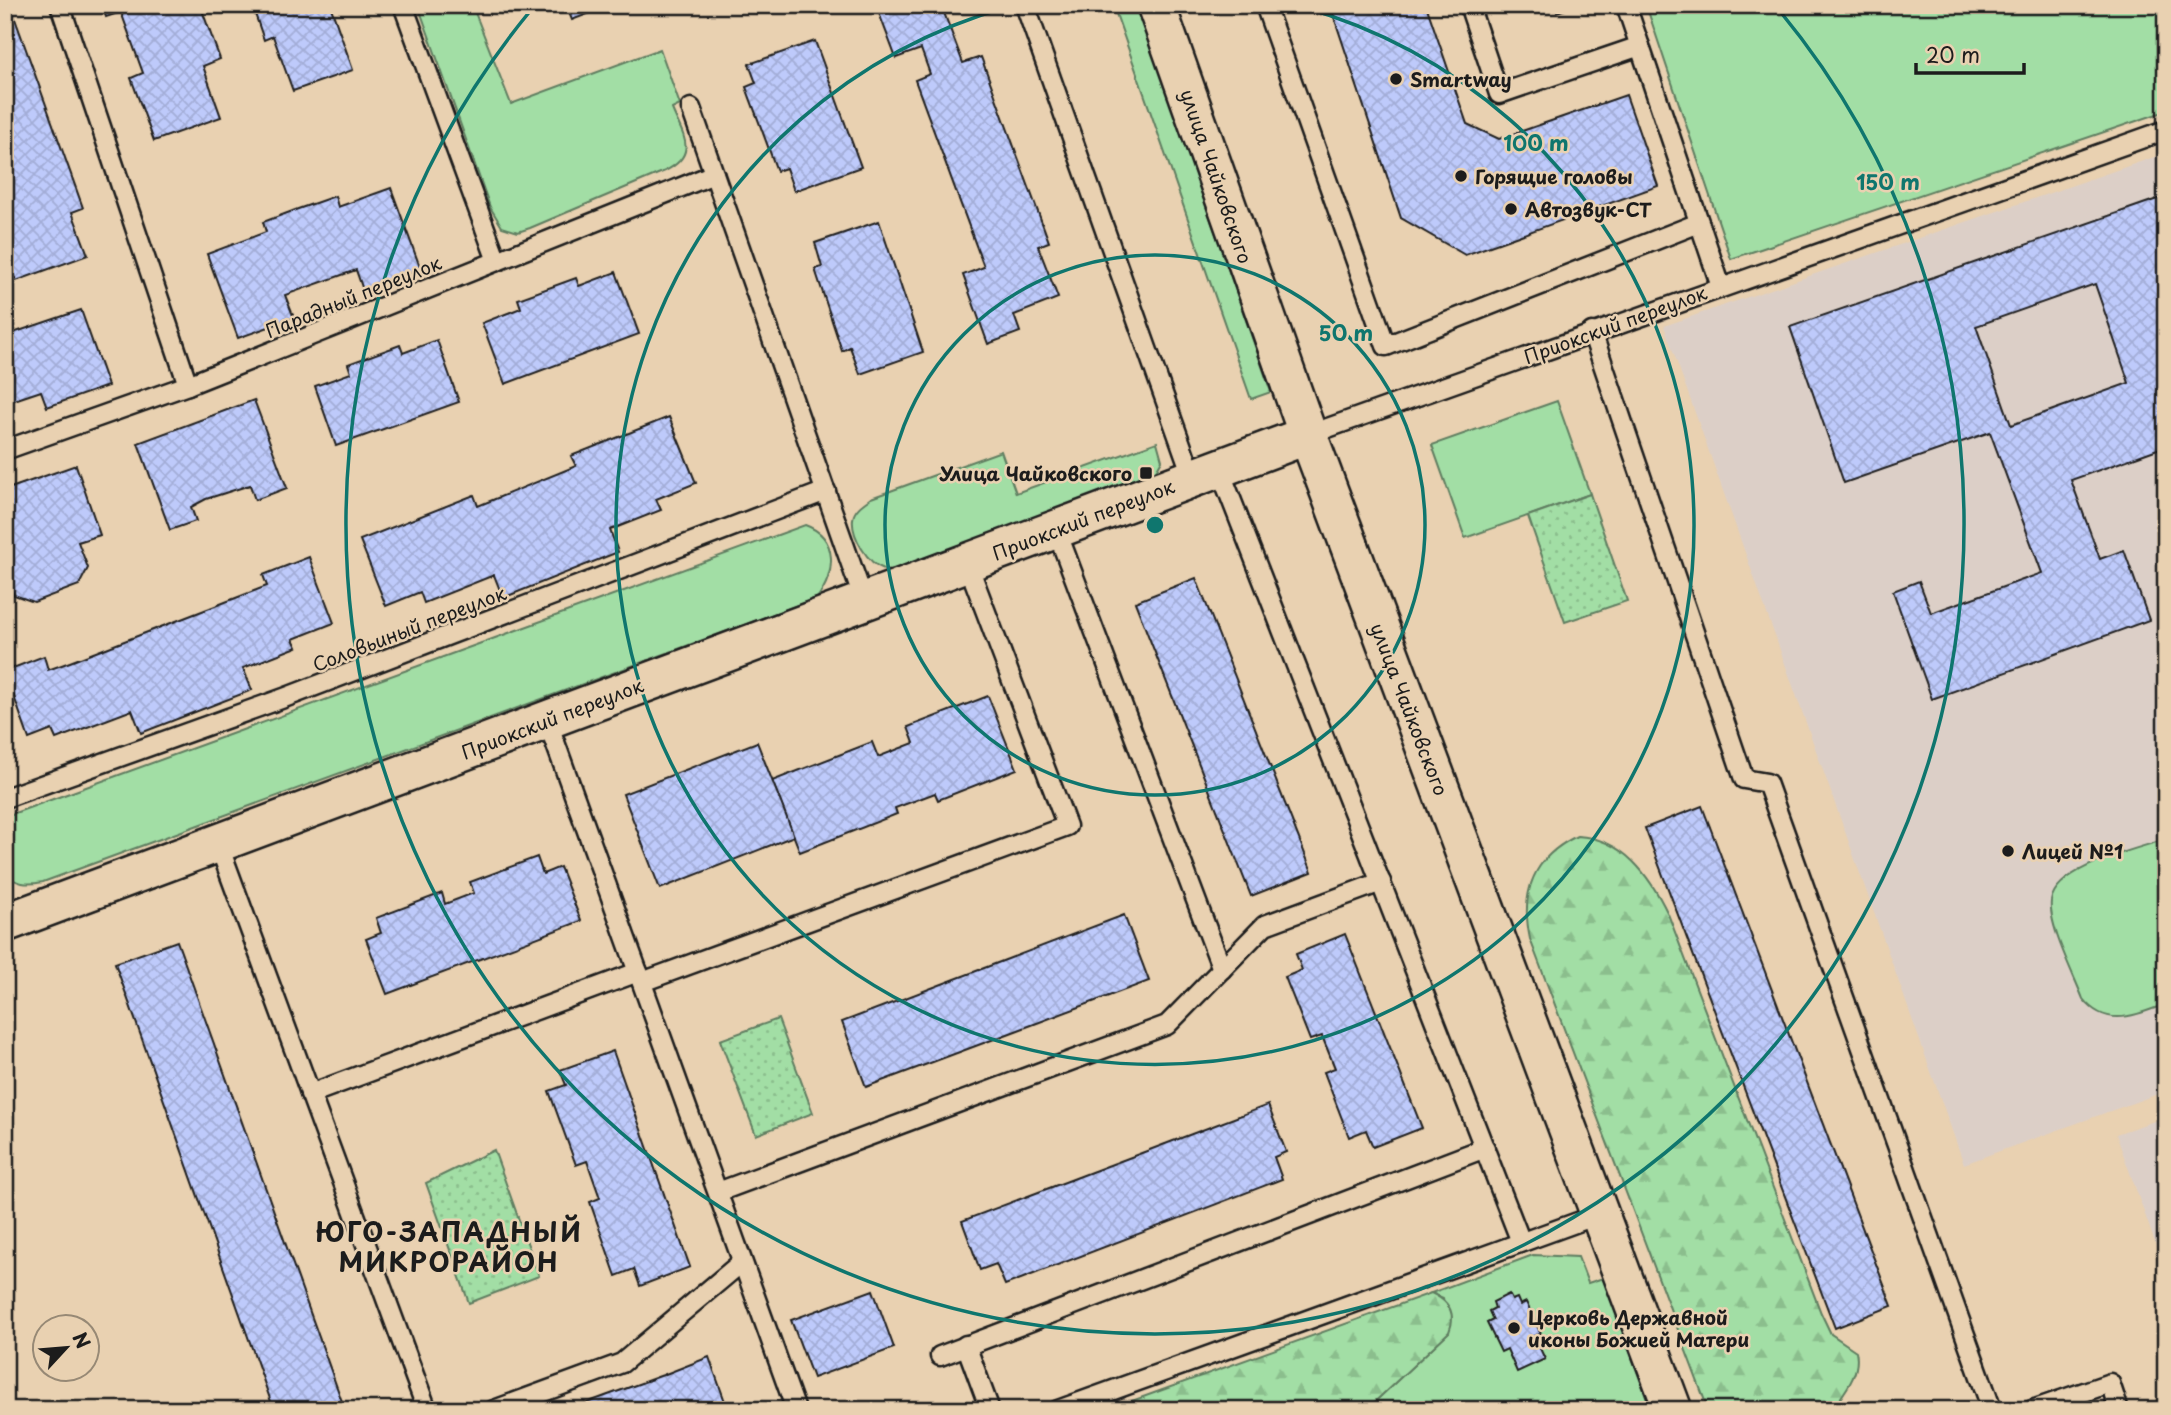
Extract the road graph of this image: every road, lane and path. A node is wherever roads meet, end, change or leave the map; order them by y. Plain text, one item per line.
1 (60, 5) edge
2 (403, 5) edge
3 (1025, 5) edge
4 (1156, 5) edge
5 (1265, 5) edge
6 (1469, 5) edge
7 (1626, 5) edge
8 (1640, 46) junction
9 (691, 108) dead end
10 (2166, 130) edge
11 (714, 174) junction
12 (1699, 223) junction
13 (497, 261) junction
14 (1721, 287) junction
15 (1592, 332) junction
16 (188, 385) junction
17 (1308, 435) junction
18 (5, 450) edge
19 (1206, 473) junction
20 (826, 491) junction
21 (1056, 529) junction
22 (967, 562) junction
23 (864, 601) junction
24 (547, 720) junction
25 (5, 798) edge
26 (218, 843) junction
27 (1381, 882) junction
28 (9, 917) edge
29 (1222, 969) junction
30 (640, 977) junction
31 (310, 1094) junction
32 (1485, 1148) junction
33 (718, 1192) junction
34 (1600, 1213) junction
35 (1521, 1242) junction
36 (742, 1262) junction
37 (966, 1345) junction
38 (940, 1356) dead end
39 (427, 1410) edge
40 (494, 1410) edge
41 (796, 1410) edge
42 (990, 1410) edge
43 (1058, 1410) edge
44 (1673, 1410) edge
45 (1992, 1410) edge
46 (2032, 1410) edge
47 (2119, 1410) edge

1 - 16 lane
2 - 13 lane
3 - 19 lane
4 - 17 street, улица Чайковского
5 - 12 lane
6 - 8 lane
7 - 8 lane
8 - 12 lane
9 - 11 lane
10 - 14 lane, Приокский переулок
11 - 13 lane, Парадный переулок
11 - 20 lane
12 - 14 lane
13 - 16 lane, Парадный переулок
14 - 15 lane, Приокский переулок
15 - 17 lane, Приокский переулок
15 - 45 lane
16 - 18 lane, Парадный переулок
17 - 19 street, Приокский переулок
17 - 34 street, улица Чайковского
19 - 21 street, Приокский переулок
19 - 27 lane
20 - 23 lane
20 - 25 lane, Соловьиный переулок
21 - 22 street, Приокский переулок
21 - 29 lane
22 - 23 street, Приокский переулок
22 - 30 lane
23 - 24 street, Приокский переулок
24 - 26 street, Приокский переулок
24 - 30 lane
26 - 28 street, Приокский переулок
26 - 31 lane
27 - 29 lane
27 - 32 lane
29 - 33 lane
30 - 31 lane
30 - 33 lane
31 - 39 lane
32 - 35 lane
32 - 37 lane
33 - 36 lane
34 - 35 lane
34 - 44 street, улица Чайковского
35 - 43 lane
36 - 40 lane
36 - 41 lane
37 - 38 lane
37 - 42 lane
46 - 47 lane

